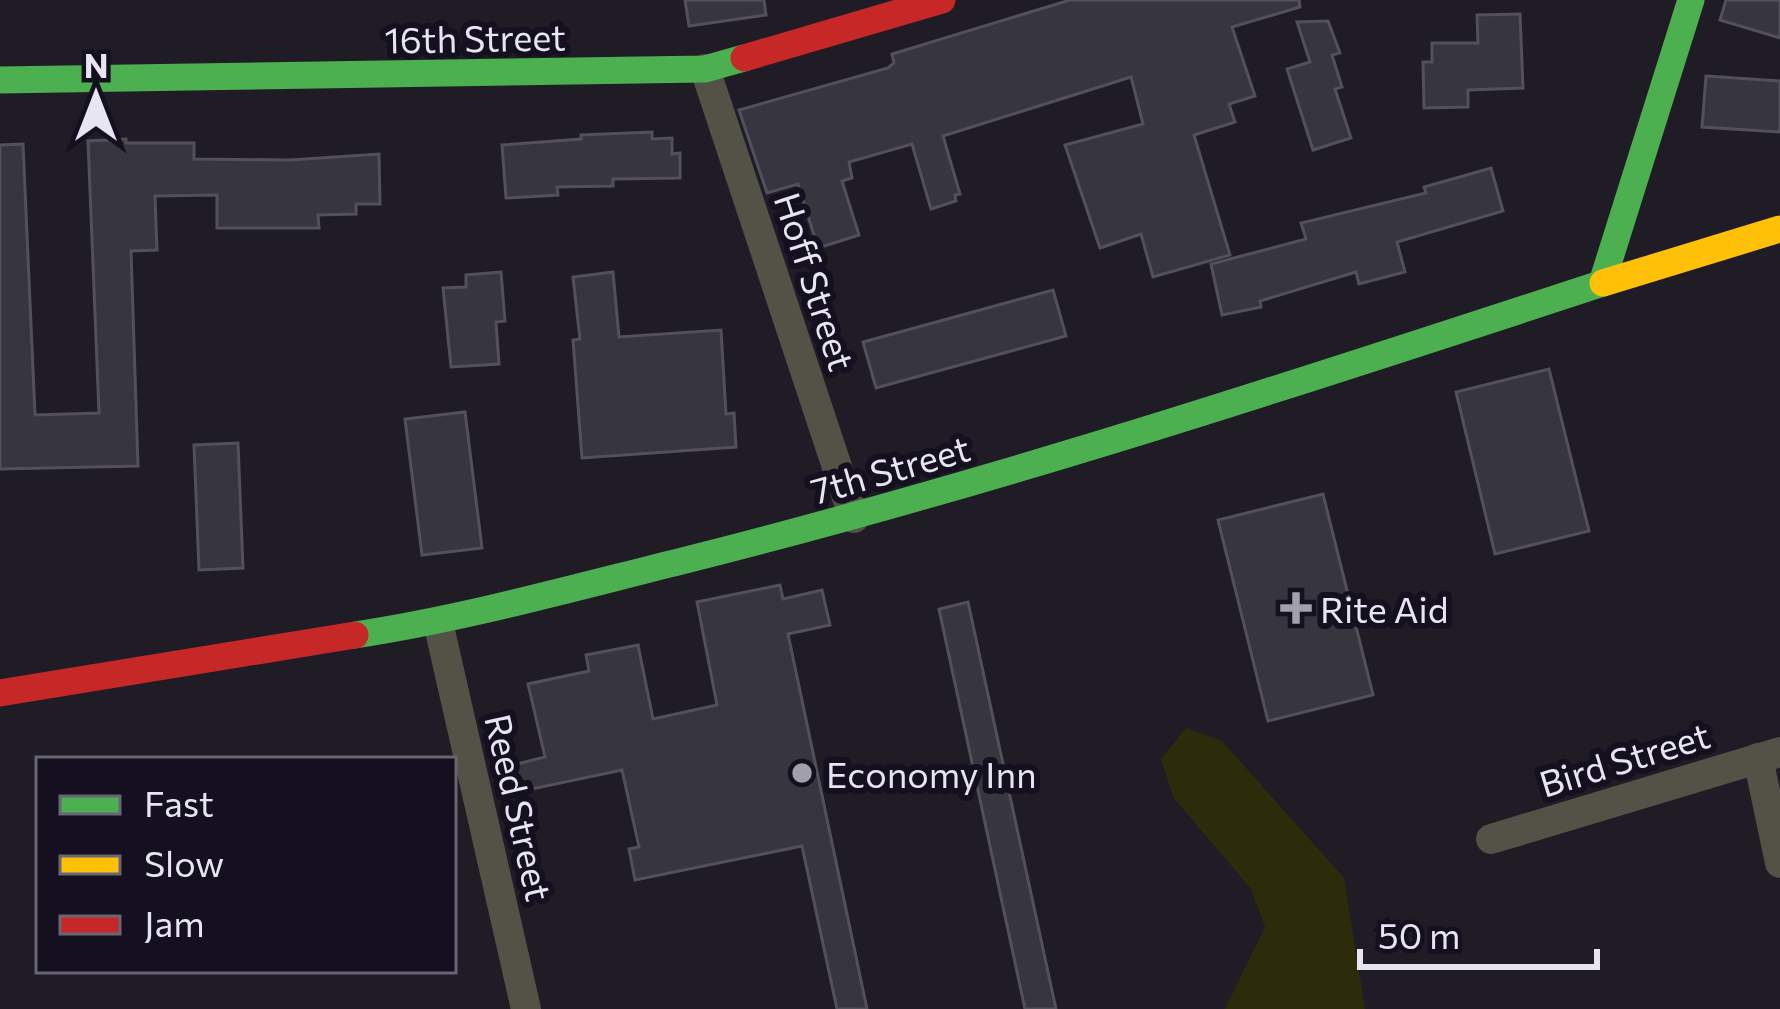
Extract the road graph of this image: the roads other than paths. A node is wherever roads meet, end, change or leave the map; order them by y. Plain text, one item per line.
1 (942, 0) edge
2 (1691, 0) edge
3 (705, 69) junction
4 (0, 80) edge
5 (1780, 230) edge
6 (1603, 283) junction
7 (854, 518) junction
8 (438, 622) junction
9 (0, 693) edge
10 (1769, 755) edge
11 (1490, 839) dead end
12 (1780, 863) edge
13 (526, 1009) edge

1 - 3 main road, 16th Street
2 - 6 main road
3 - 4 main road, 16th Street
3 - 7 street, Hoff Street
5 - 6 main road, 7th Street
6 - 7 main road, 7th Street
7 - 8 main road, 7th Street
8 - 9 main road, 7th Street
8 - 13 street, Reed Street
10 - 11 street, Bird Street
10 - 12 street

